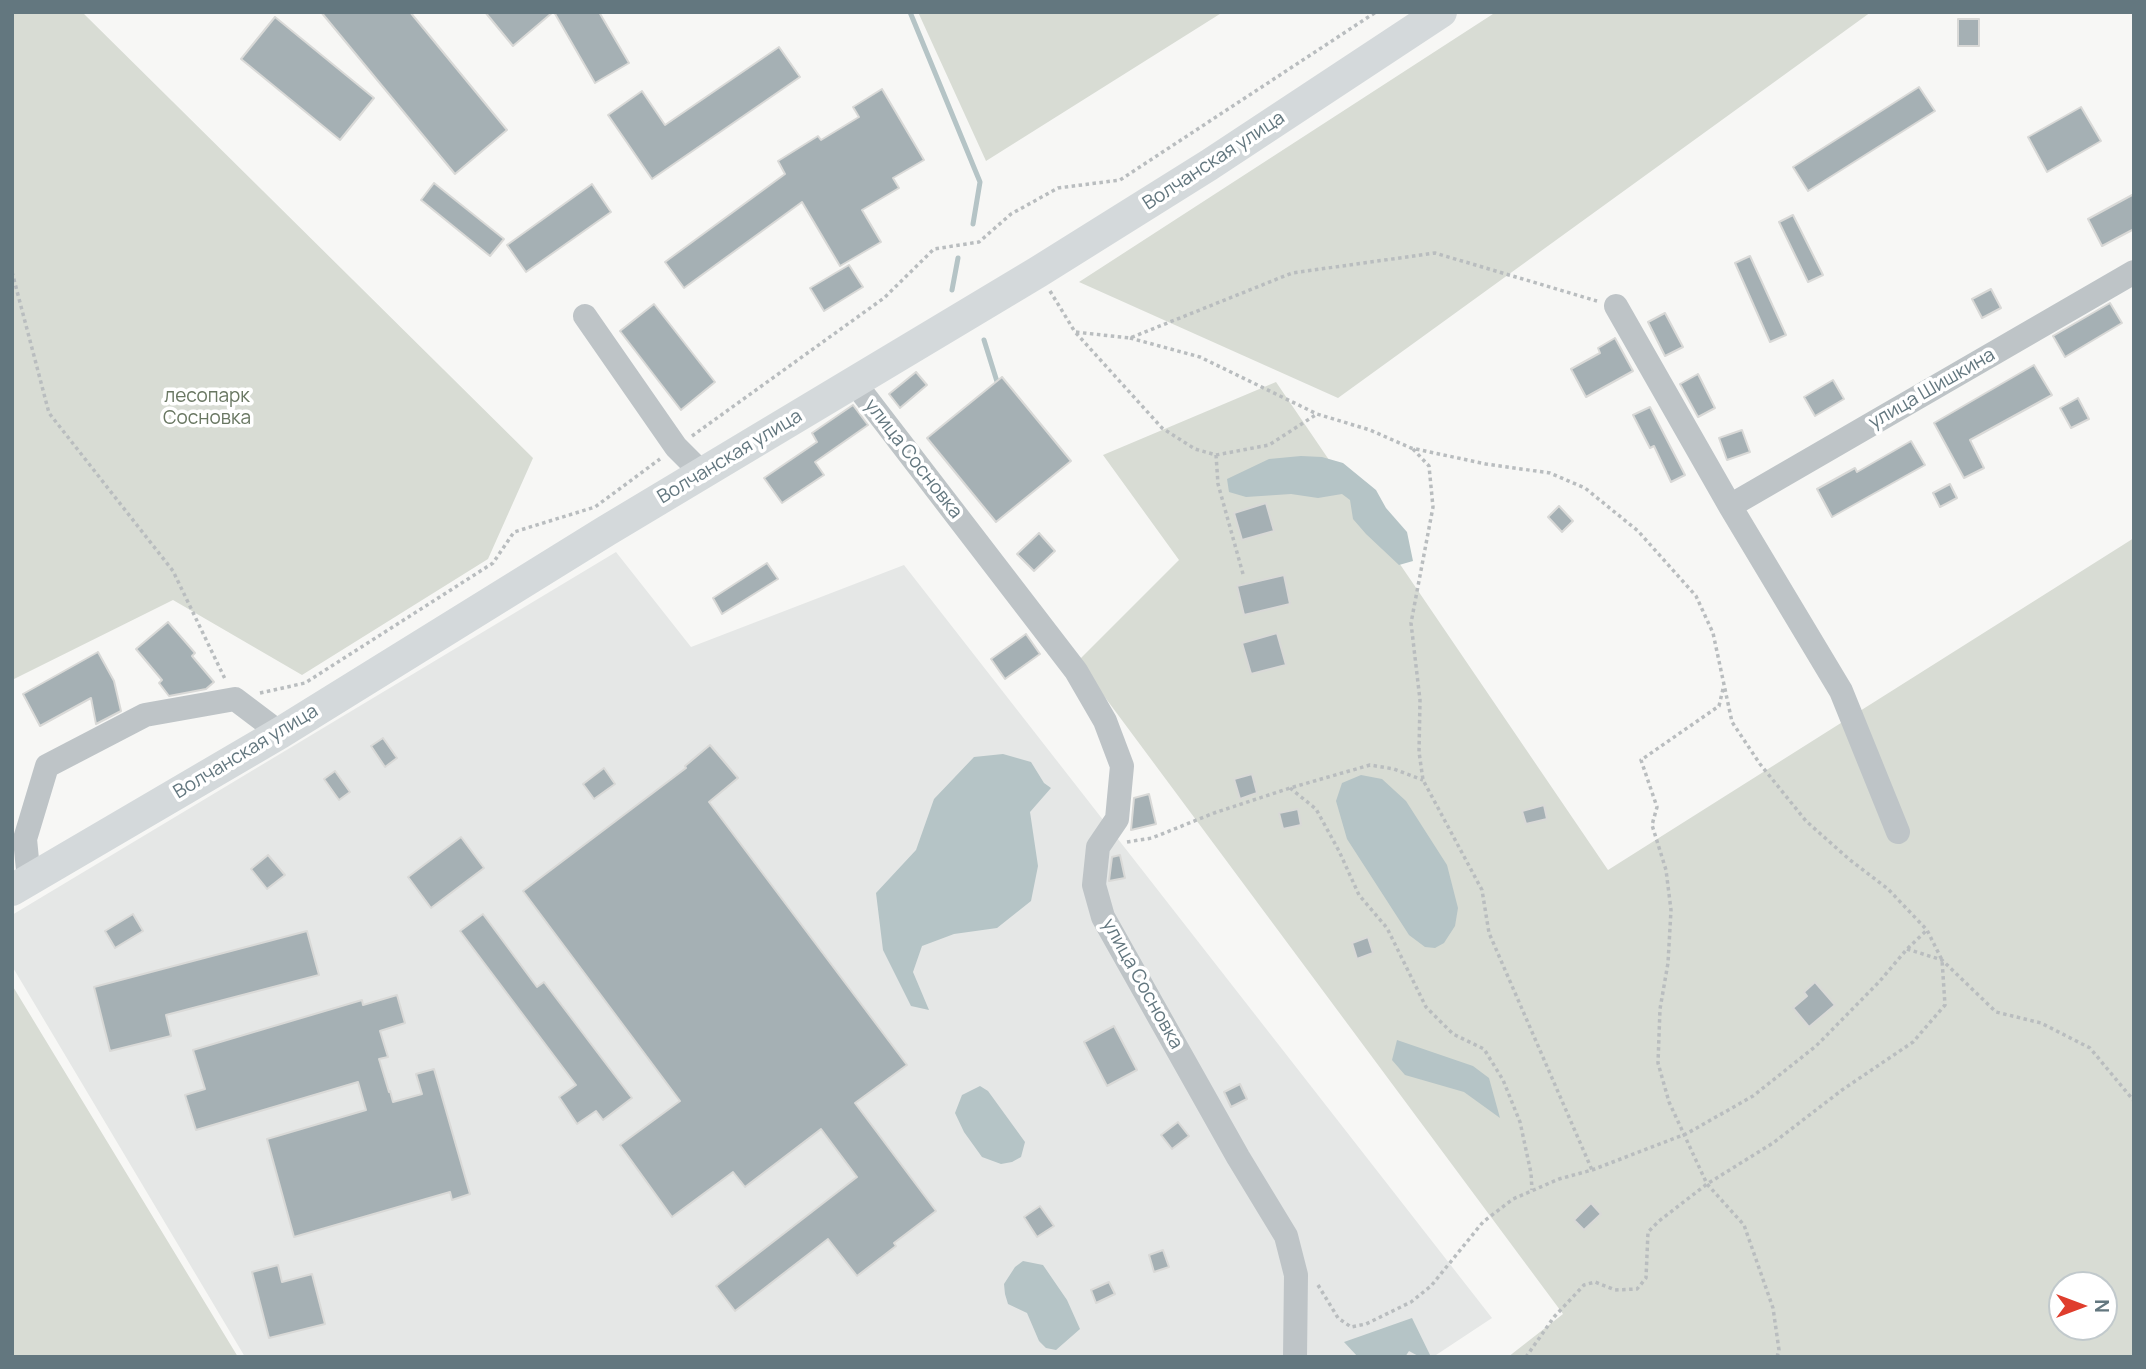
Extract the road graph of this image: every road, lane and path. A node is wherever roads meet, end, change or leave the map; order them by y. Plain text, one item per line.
1 (1376, 12) edge
2 (1441, 12) edge
3 (1038, 271) junction
4 (12, 272) edge
5 (2134, 272) edge
6 (1616, 306) joint
7 (585, 316) dead end
8 (1075, 331) junction
9 (1130, 338) junction
10 (853, 382) junction
11 (1317, 414) junction
12 (676, 447) junction
13 (1411, 448) junction
14 (1216, 455) junction
15 (703, 474) junction
16 (1730, 506) junction
17 (1243, 574) dead end
18 (1724, 684) junction
19 (235, 699) junction
20 (280, 733) junction
21 (1423, 780) junction
22 (1290, 788) junction
23 (1898, 832) dead end
24 (1098, 847) junction
25 (21, 885) edge
26 (1927, 930) junction
27 (1907, 949) junction
28 (1942, 960) junction
29 (2134, 1101) edge
30 (1686, 1135) junction
31 (1592, 1170) junction
32 (1707, 1184) junction
33 (1532, 1191) junction
34 (1316, 1283) dead end
35 (1295, 1357) edge
36 (1526, 1357) edge
37 (1777, 1357) edge

1 - 12 path
2 - 3 main road, Волчанская улица
3 - 8 path
3 - 10 main road, Волчанская улица
4 - 19 path
5 - 16 street, улица Шишкина
6 - 9 path
6 - 16 street
7 - 12 street
8 - 9 path
8 - 14 path
9 - 11 path
10 - 15 main road, Волчанская улица
10 - 24 street, улица Сосновка
11 - 13 path
11 - 14 path
12 - 15 street
12 - 19 path
13 - 18 path
13 - 21 path
14 - 17 path
15 - 20 main road, Волчанская улица
16 - 23 street
18 - 26 path
18 - 30 path
19 - 20 street
19 - 25 street
20 - 25 main road, Волчанская улица
21 - 22 path
21 - 31 path
22 - 24 path
22 - 33 path
24 - 35 street, улица Сосновка
26 - 27 path
26 - 28 path
27 - 28 path
27 - 30 path
28 - 29 path
28 - 32 path
30 - 31 path
30 - 32 path
31 - 33 path
32 - 36 path
32 - 37 path
33 - 34 path

